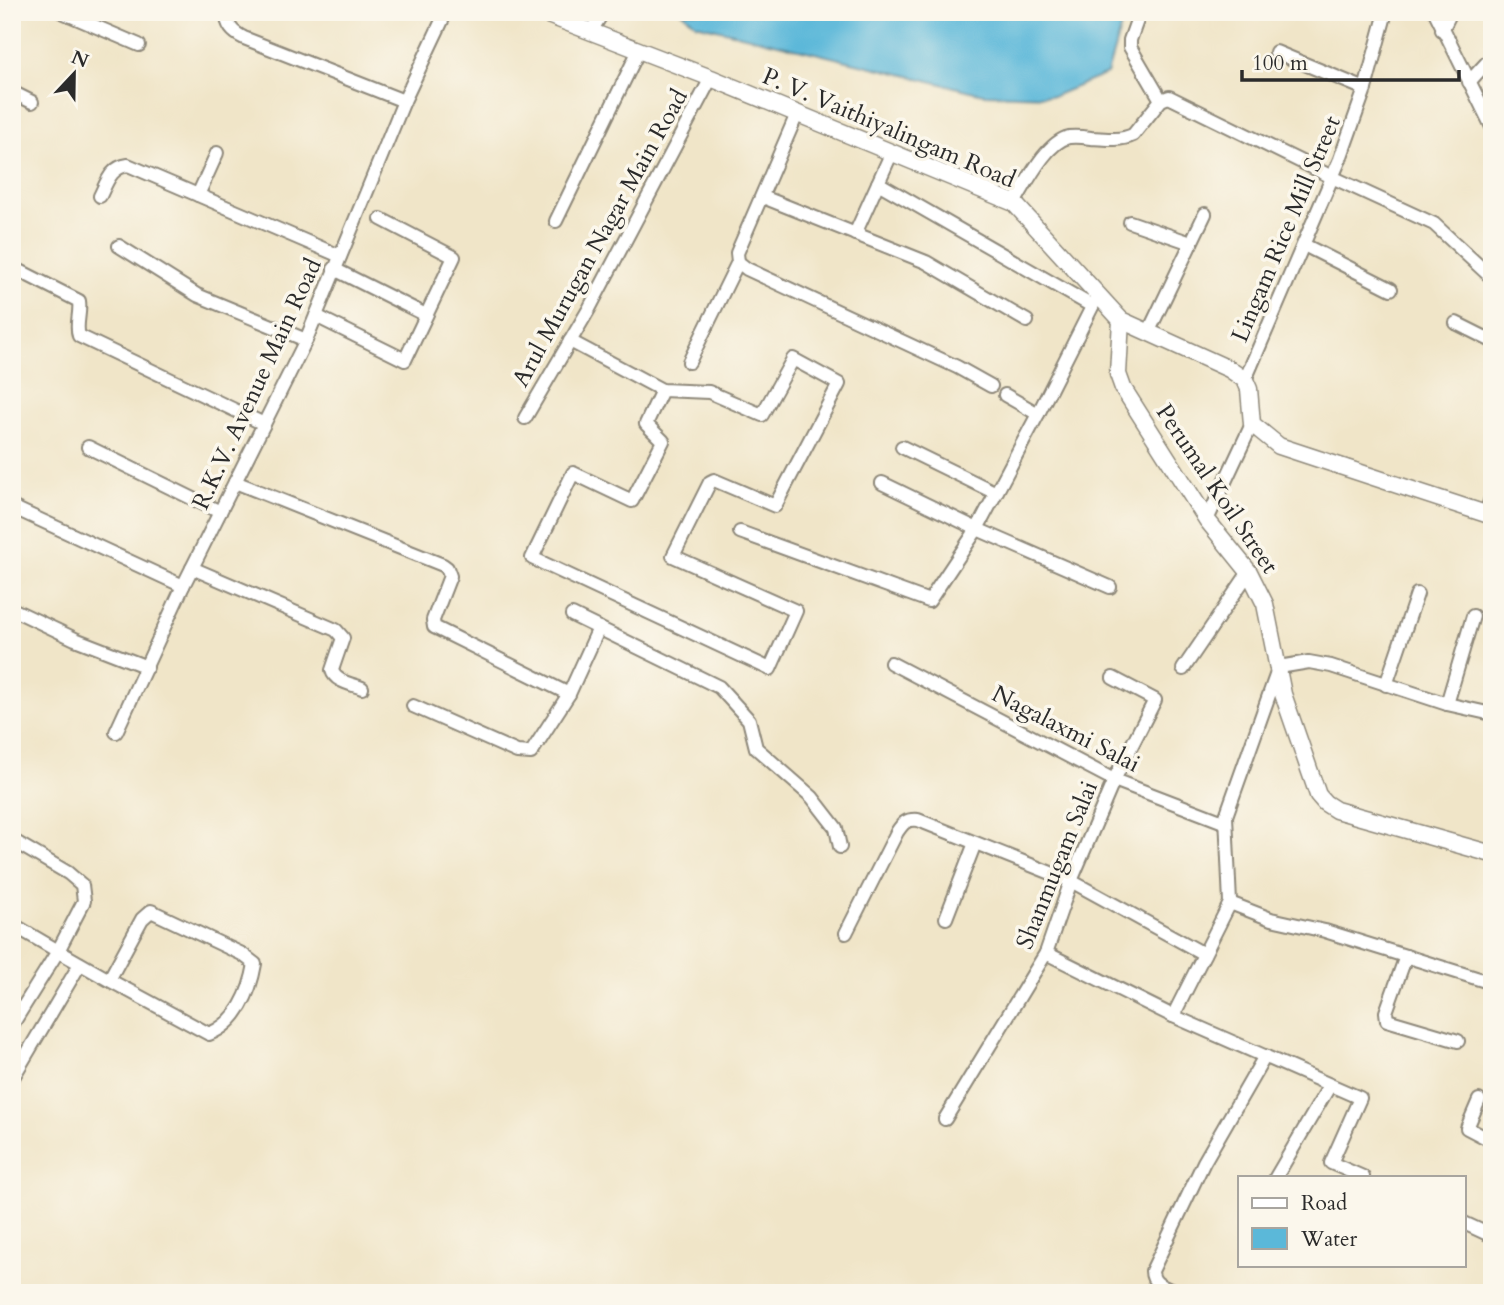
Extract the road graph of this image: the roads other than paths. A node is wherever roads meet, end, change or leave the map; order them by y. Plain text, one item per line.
1 (62, 12) edge
2 (226, 12) edge
3 (446, 12) edge
4 (540, 12) edge
5 (603, 12) edge
6 (1140, 12) edge
7 (1386, 12) edge
8 (1435, 12) edge
9 (1451, 12) edge
10 (1442, 30) junction
11 (590, 31) junction
12 (139, 46) dead end
13 (639, 50) junction
14 (1276, 52) dead end
15 (1492, 57) edge
16 (711, 78) junction
17 (1469, 82) junction
18 (1365, 89) junction
19 (12, 92) edge
20 (1161, 100) junction
21 (404, 101) junction
22 (32, 102) dead end
23 (797, 114) junction
24 (1492, 127) edge
25 (892, 152) junction
26 (217, 153) dead end
27 (1332, 177) junction
28 (877, 183) junction
29 (198, 195) junction
30 (100, 196) dead end
31 (763, 197) junction
32 (1014, 203) junction
33 (1205, 214) dead end
34 (381, 219) dead end
35 (556, 221) dead end
36 (1130, 222) dead end
37 (855, 234) junction
38 (1191, 243) junction
39 (1304, 245) junction
40 (119, 246) dead end
41 (340, 256) junction
42 (738, 262) junction
43 (12, 267) edge
44 (334, 269) junction
45 (1492, 278) edge
46 (1391, 289) dead end
47 (1095, 301) junction
48 (426, 315) junction
49 (316, 316) junction
50 (1121, 320) junction
51 (1027, 321) dead end
52 (1456, 323) dead end
53 (1148, 333) junction
54 (306, 340) junction
55 (570, 341) junction
56 (1492, 341) edge
57 (689, 362) dead end
58 (1245, 380) junction
59 (991, 386) dead end
60 (662, 390) junction
61 (1005, 395) dead end
62 (1038, 414) junction
63 (525, 418) dead end
64 (264, 424) junction
65 (1252, 424) junction
66 (88, 447) dead end
67 (902, 447) dead end
68 (235, 482) junction
69 (882, 483) dead end
70 (995, 492) junction
71 (1492, 495) edge
72 (12, 507) edge
73 (220, 512) junction
74 (1489, 515) edge
75 (1207, 520) junction
76 (977, 529) junction
77 (740, 532) dead end
78 (192, 568) junction
79 (1249, 572) junction
80 (183, 586) junction
81 (1110, 587) dead end
82 (1417, 594) dead end
83 (12, 610) edge
84 (572, 615) dead end
85 (1473, 616) dead end
86 (599, 628) junction
87 (891, 663) dead end
88 (147, 667) junction
89 (1279, 667) junction
90 (1183, 670) dead end
91 (1113, 678) dead end
92 (1386, 685) junction
93 (362, 688) dead end
94 (569, 694) junction
95 (1447, 704) junction
96 (413, 706) dead end
97 (1492, 714) edge
98 (116, 732) dead end
99 (1114, 780) junction
100 (1226, 823) junction
101 (12, 840) edge
102 (975, 844) junction
103 (840, 848) dead end
104 (1492, 854) edge
105 (1071, 881) junction
106 (1230, 902) junction
107 (946, 918) dead end
108 (12, 924) edge
109 (846, 933) dead end
110 (58, 951) junction
111 (1046, 953) junction
112 (1204, 954) junction
113 (1406, 956) junction
114 (80, 964) junction
115 (109, 981) junction
116 (1492, 983) edge
117 (1173, 1016) junction
118 (12, 1025) edge
119 (1458, 1041) dead end
120 (1265, 1056) junction
121 (12, 1079) edge
122 (1330, 1084) junction
123 (1479, 1100) dead end
124 (945, 1119) dead end
125 (1492, 1141) edge
126 (1277, 1176) edge
127 (1361, 1176) edge
128 (1466, 1224) edge
129 (1492, 1236) edge
130 (1178, 1293) edge

1 - 12 street
2 - 21 street
3 - 21 street, R.K.V. Avenue Main Road
4 - 11 street, P. V. Vaithiyalingam Road
5 - 11 street
6 - 20 street
7 - 18 street, Lingam Rice Mill Street
8 - 10 street
9 - 10 street
10 - 17 street
11 - 13 street, P. V. Vaithiyalingam Road
13 - 16 street, P. V. Vaithiyalingam Road
13 - 35 street
14 - 18 street
15 - 17 street
16 - 23 street, P. V. Vaithiyalingam Road
16 - 55 street, Arul Murugan Nagar Main Road
17 - 24 street
18 - 27 street, Lingam Rice Mill Street
19 - 22 street
20 - 27 street
20 - 32 street
21 - 41 street, R.K.V. Avenue Main Road
23 - 25 street, P. V. Vaithiyalingam Road
23 - 31 street
25 - 28 street
25 - 32 street, P. V. Vaithiyalingam Road
26 - 29 street
27 - 39 street, Lingam Rice Mill Street
27 - 45 street
28 - 37 street
28 - 47 street
29 - 30 street
29 - 41 street
31 - 37 street
31 - 42 street
32 - 47 street, P. V. Vaithiyalingam Road
33 - 38 street
34 - 48 street
36 - 38 street
37 - 51 street
38 - 53 street
39 - 46 street
39 - 58 street, Lingam Rice Mill Street
40 - 54 street
41 - 44 street, R.K.V. Avenue Main Road
42 - 57 street
42 - 59 street
43 - 64 street
44 - 48 street
44 - 49 street, R.K.V. Avenue Main Road
47 - 50 street, P. V. Vaithiyalingam Road
47 - 62 street
48 - 49 street
49 - 54 street, R.K.V. Avenue Main Road
50 - 53 street, P. V. Vaithiyalingam Road
50 - 75 street, Perumal Koil Street
52 - 56 street
53 - 58 street, P. V. Vaithiyalingam Road
54 - 64 street, R.K.V. Avenue Main Road
55 - 60 street
55 - 63 street, Arul Murugan Nagar Main Road
58 - 65 street
60 - 60 street
61 - 62 street
62 - 70 street
64 - 68 street, R.K.V. Avenue Main Road
65 - 74 street
65 - 75 street
66 - 73 street
67 - 70 street
68 - 73 street, R.K.V. Avenue Main Road
68 - 94 street
69 - 76 street
70 - 76 street
71 - 74 street
72 - 80 street
73 - 78 street, R.K.V. Avenue Main Road
75 - 79 street, Perumal Koil Street
76 - 77 street
76 - 81 street
78 - 80 street, R.K.V. Avenue Main Road
78 - 93 street
79 - 89 street, Perumal Koil Street
79 - 90 street
80 - 88 street, R.K.V. Avenue Main Road
82 - 92 street
83 - 88 street
84 - 86 street
85 - 95 street
86 - 94 street
86 - 103 street
87 - 99 street, Nagalaxmi Salai
88 - 98 street, R.K.V. Avenue Main Road
89 - 92 street
89 - 100 street
89 - 104 street, Perumal Koil Street
91 - 99 street, Shanmugam Salai
92 - 95 street
94 - 96 street
95 - 97 street
99 - 100 street, Nagalaxmi Salai
99 - 105 street, Shanmugam Salai
100 - 106 street
101 - 110 street
102 - 105 street
102 - 107 street
102 - 109 street
105 - 111 street, Shanmugam Salai
105 - 112 street
106 - 112 street
106 - 113 street
108 - 110 street
110 - 114 street
110 - 118 street
111 - 117 street
111 - 124 street, Shanmugam Salai
112 - 117 street
113 - 116 street
113 - 119 street
114 - 115 street
114 - 121 street
115 - 115 street
117 - 120 street
120 - 122 street
120 - 130 street
122 - 126 street
122 - 127 street
123 - 125 street
128 - 129 street

